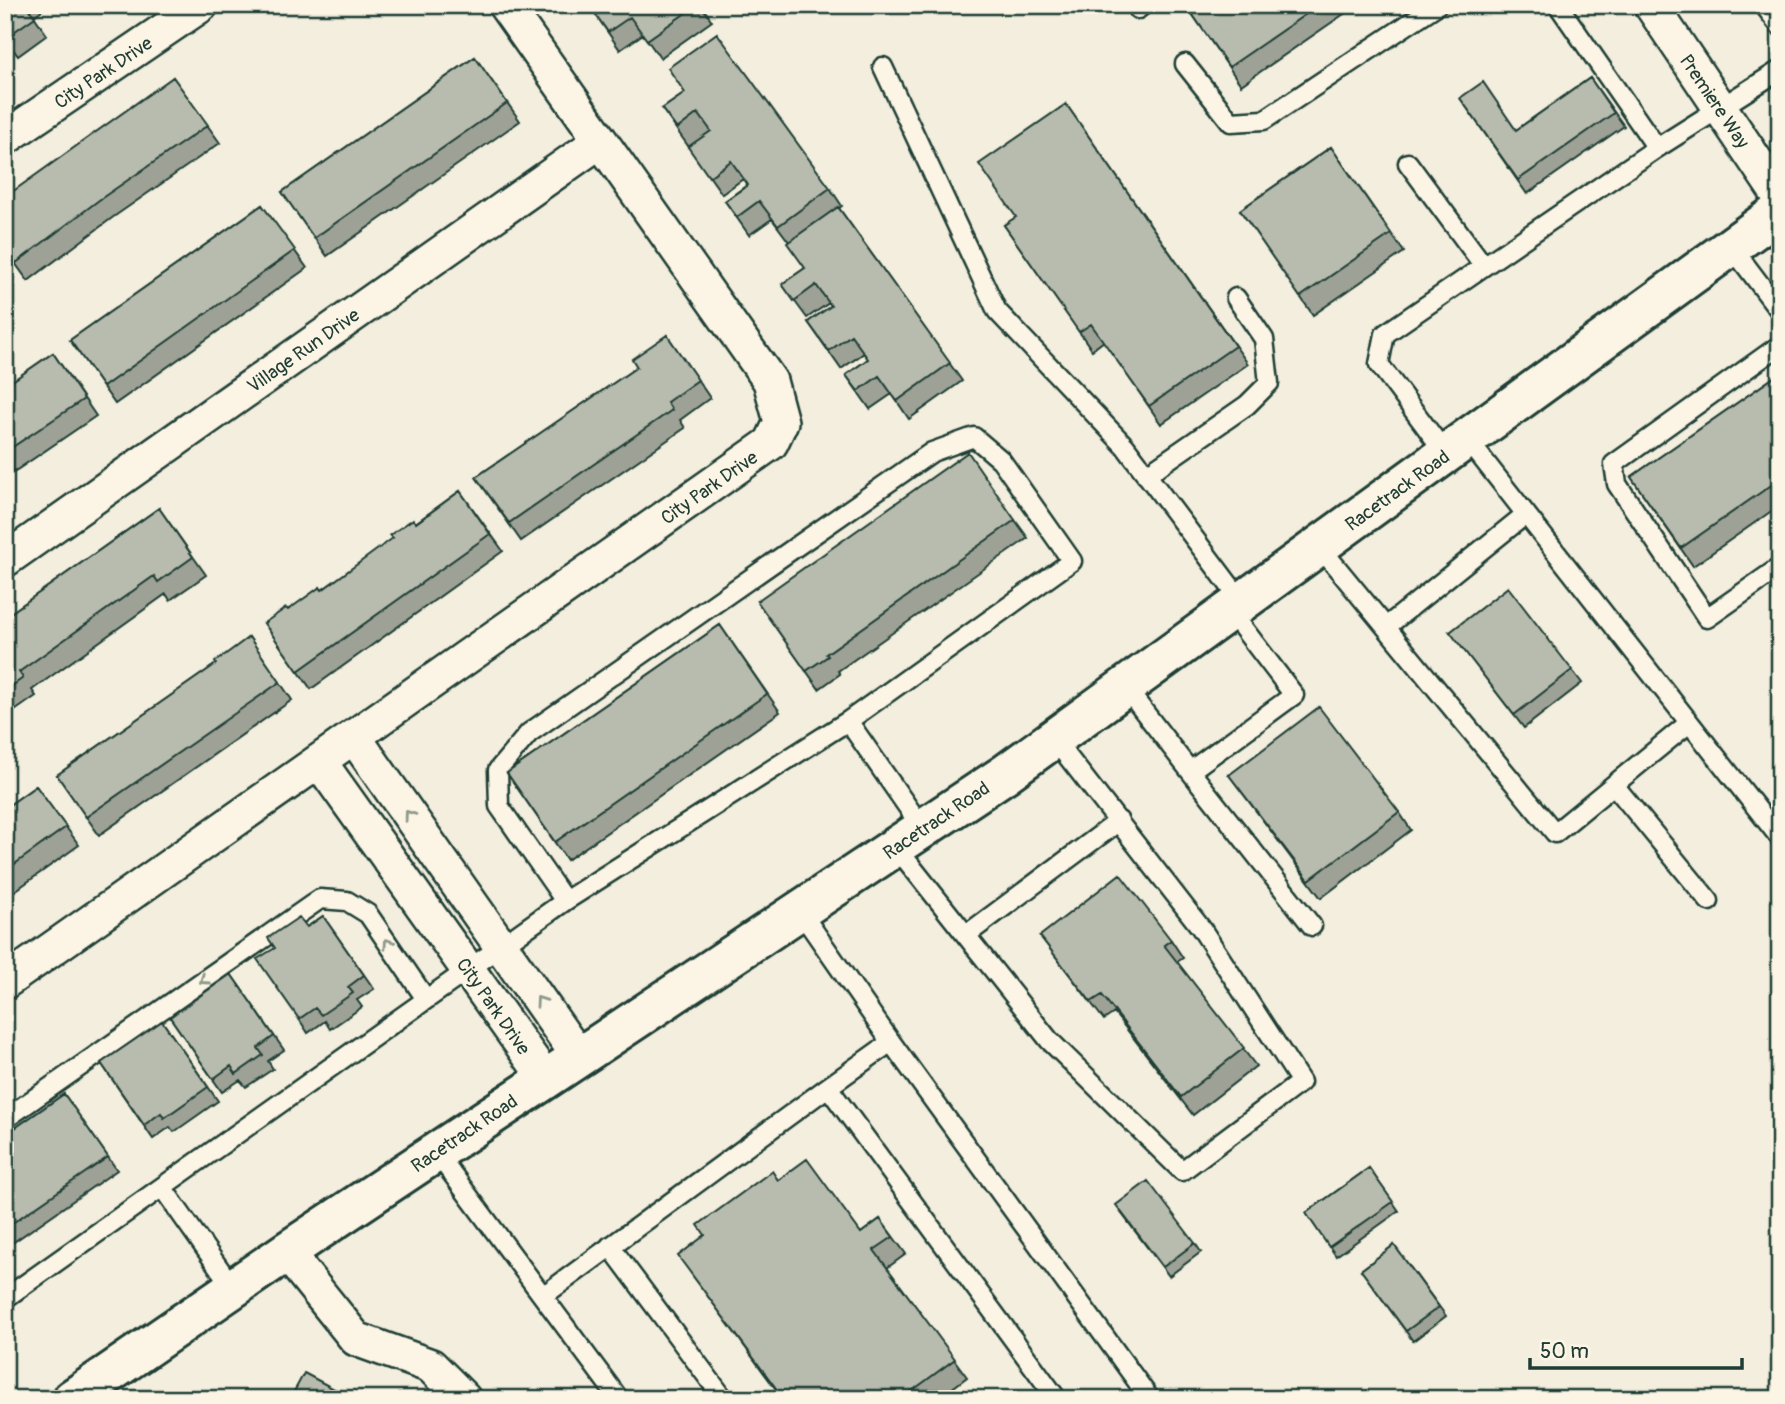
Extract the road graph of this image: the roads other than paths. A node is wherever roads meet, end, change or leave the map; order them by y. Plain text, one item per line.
1 (201, 5) edge
2 (505, 5) edge
3 (1135, 5) edge
4 (1143, 5) edge
5 (1437, 5) edge
6 (1558, 5) edge
7 (1650, 5) edge
8 (1764, 5) edge
9 (1780, 26) edge
10 (1185, 64) dead end
11 (883, 67) dead end
12 (1780, 70) edge
13 (1721, 108) junction
14 (5, 138) edge
15 (600, 141) junction
16 (1657, 148) junction
17 (1408, 163) dead end
18 (1780, 197) edge
19 (1780, 211) edge
20 (1731, 246) junction
21 (1483, 266) junction
22 (1236, 298) dead end
23 (1780, 311) edge
24 (1780, 345) edge
25 (1457, 446) junction
26 (1146, 475) junction
27 (1526, 514) junction
28 (1319, 547) junction
29 (5, 560) edge
30 (1780, 567) edge
31 (1236, 607) junction
32 (1386, 627) junction
33 (1125, 687) junction
34 (848, 721) junction
35 (1689, 723) junction
36 (354, 737) junction
37 (1054, 738) junction
38 (320, 761) junction
39 (1190, 771) junction
40 (1614, 785) junction
41 (1119, 821) junction
42 (909, 838) junction
43 (1780, 838) edge
44 (565, 901) junction
45 (1709, 901) dead end
46 (800, 911) junction
47 (1312, 926) dead end
48 (966, 935) junction
49 (501, 946) junction
50 (468, 970) junction
51 (5, 982) edge
52 (426, 999) junction
53 (891, 1042) junction
54 (579, 1057) junction
55 (546, 1079) junction
56 (828, 1087) junction
57 (5, 1119) edge
58 (436, 1152) junction
59 (162, 1187) junction
60 (611, 1246) junction
61 (286, 1252) junction
62 (233, 1288) junction
63 (6, 1296) edge
64 (543, 1296) junction
65 (72, 1399) edge
66 (464, 1399) edge
67 (619, 1399) edge
68 (724, 1399) edge
69 (1057, 1399) edge
70 (1150, 1399) edge

1 - 14 street, City Park Drive
2 - 15 street, City Park Drive
3 - 4 lane
5 - 10 lane
6 - 16 lane
7 - 13 street, Premiere Way
8 - 9 lane
11 - 26 lane
12 - 13 lane
13 - 16 lane
13 - 18 street, Premiere Way
15 - 29 street, Village Run Drive
15 - 36 street, City Park Drive
16 - 21 lane
17 - 21 lane
19 - 20 street, Racetrack Road
20 - 23 lane
20 - 25 street, Racetrack Road
21 - 25 lane
22 - 26 lane
24 - 30 lane
25 - 27 lane
25 - 28 street, Racetrack Road
26 - 31 lane
27 - 32 lane
27 - 35 lane
28 - 31 street, Racetrack Road
28 - 32 lane
31 - 33 street, Racetrack Road
31 - 39 lane
32 - 40 lane
33 - 37 street, Racetrack Road
33 - 39 lane
34 - 42 lane
34 - 44 lane
34 - 44 lane
35 - 40 lane
35 - 43 lane
36 - 38 street, City Park Drive
49 -> 36 street
37 - 41 lane
37 - 42 street, Racetrack Road
38 - 50 street, City Park Drive
38 - 51 street, City Park Drive
39 - 47 lane
40 - 45 lane
41 - 48 lane
41 - 48 lane
42 - 46 street, Racetrack Road
42 - 48 lane
44 - 49 lane
46 - 53 lane
46 - 54 street, Racetrack Road
49 - 50 lane
54 -> 49 street
50 - 52 lane
50 - 55 street, City Park Drive
52 -> 57 lane
52 - 59 lane
53 - 56 lane
53 - 70 lane
54 - 55 street, Racetrack Road
55 - 58 street, Racetrack Road
56 - 60 lane
56 - 69 lane
58 - 61 street, Racetrack Road
58 - 64 lane
59 - 62 lane
59 - 63 lane
60 - 64 lane
60 - 68 lane
61 - 62 street, Racetrack Road
61 - 66 street
62 - 65 street, Racetrack Road
64 - 67 lane

